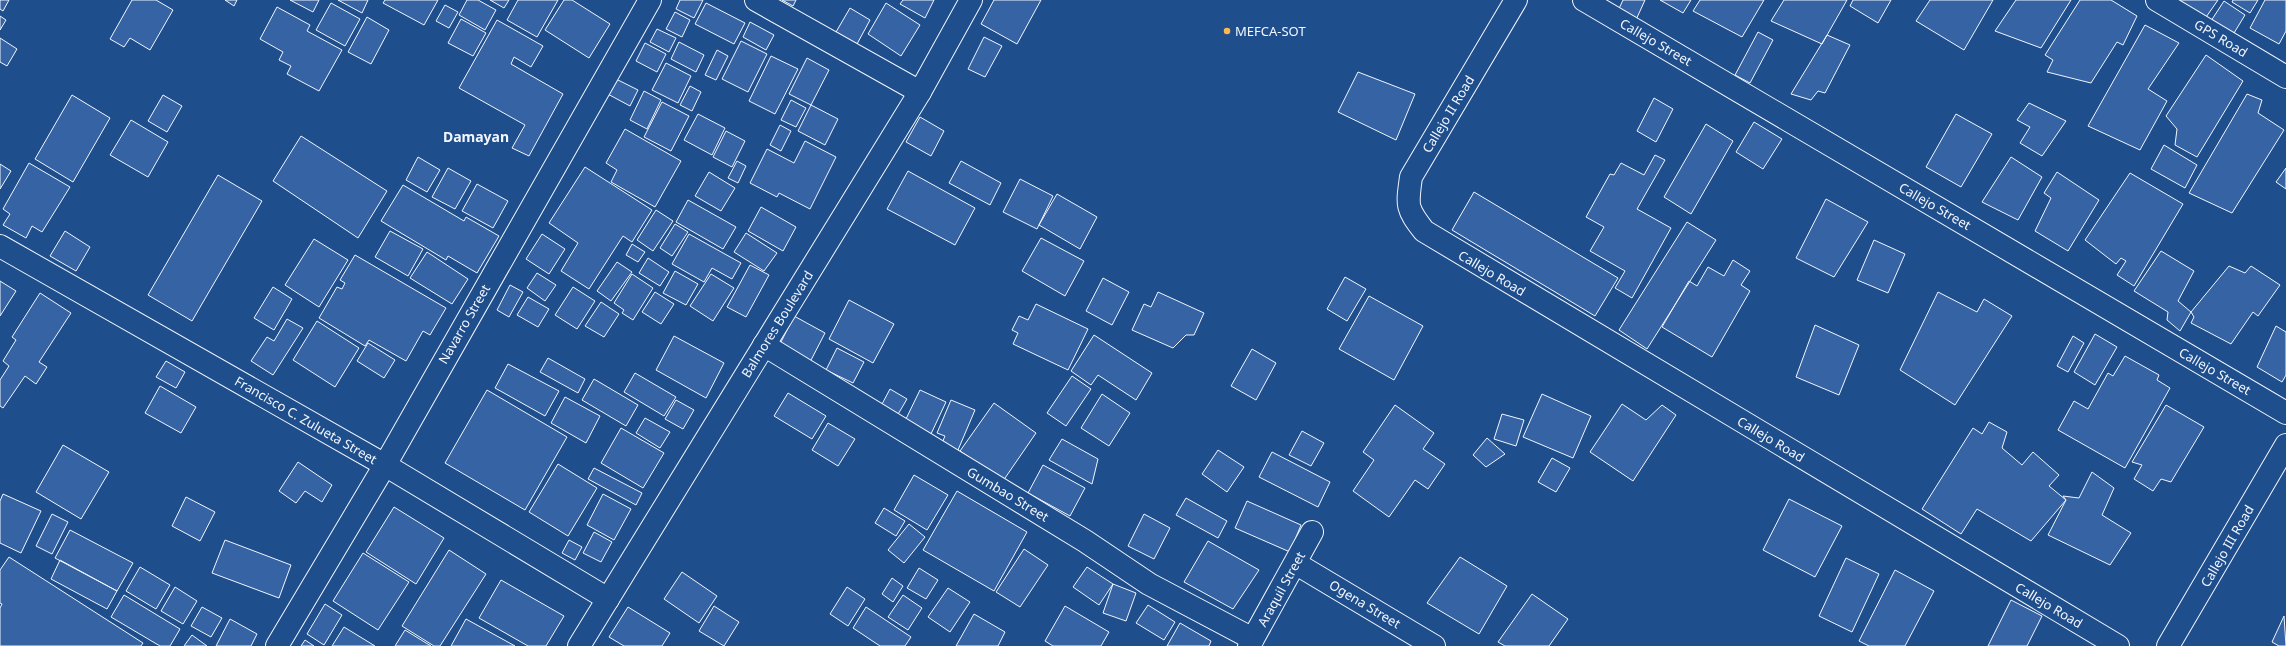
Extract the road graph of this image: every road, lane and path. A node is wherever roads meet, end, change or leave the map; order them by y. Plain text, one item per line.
1 (650, 0) edge
2 (756, 0) edge
3 (971, 0) edge
4 (1516, 0) edge
5 (1584, 0) edge
6 (2157, 0) edge
7 (2286, 77) edge
8 (920, 92) junction
9 (1424, 231) joint
10 (0, 246) edge
11 (764, 345) junction
12 (2286, 413) edge
13 (2286, 445) edge
14 (386, 465) junction
15 (1312, 532) dead end
16 (1295, 562) junction
17 (608, 599) junction
18 (1251, 642) edge
19 (277, 646) edge
20 (579, 646) edge
21 (1434, 646) edge
22 (2118, 646) edge
23 (2168, 646) edge

1 - 14 street, Navarro Street
2 - 8 street
3 - 8 street, Balmores Boulevard
4 - 9 street, Callejo II Road
5 - 12 street, Callejo Street
6 - 7 street, GPS Road
8 - 11 street, Balmores Boulevard
9 - 22 street, Callejo Road
10 - 14 street, Francisco C. Zulueta Street
11 - 17 street, Balmores Boulevard
11 - 18 street, Gumbao Street
13 - 23 street, Callejo III Road
14 - 17 street, Francisco C. Zulueta Street
14 - 19 street, Navarro Street
15 - 16 street, Araquil Street
16 - 18 street, Araquil Street
16 - 21 street, Ogena Street
17 - 20 street, Balmores Boulevard

